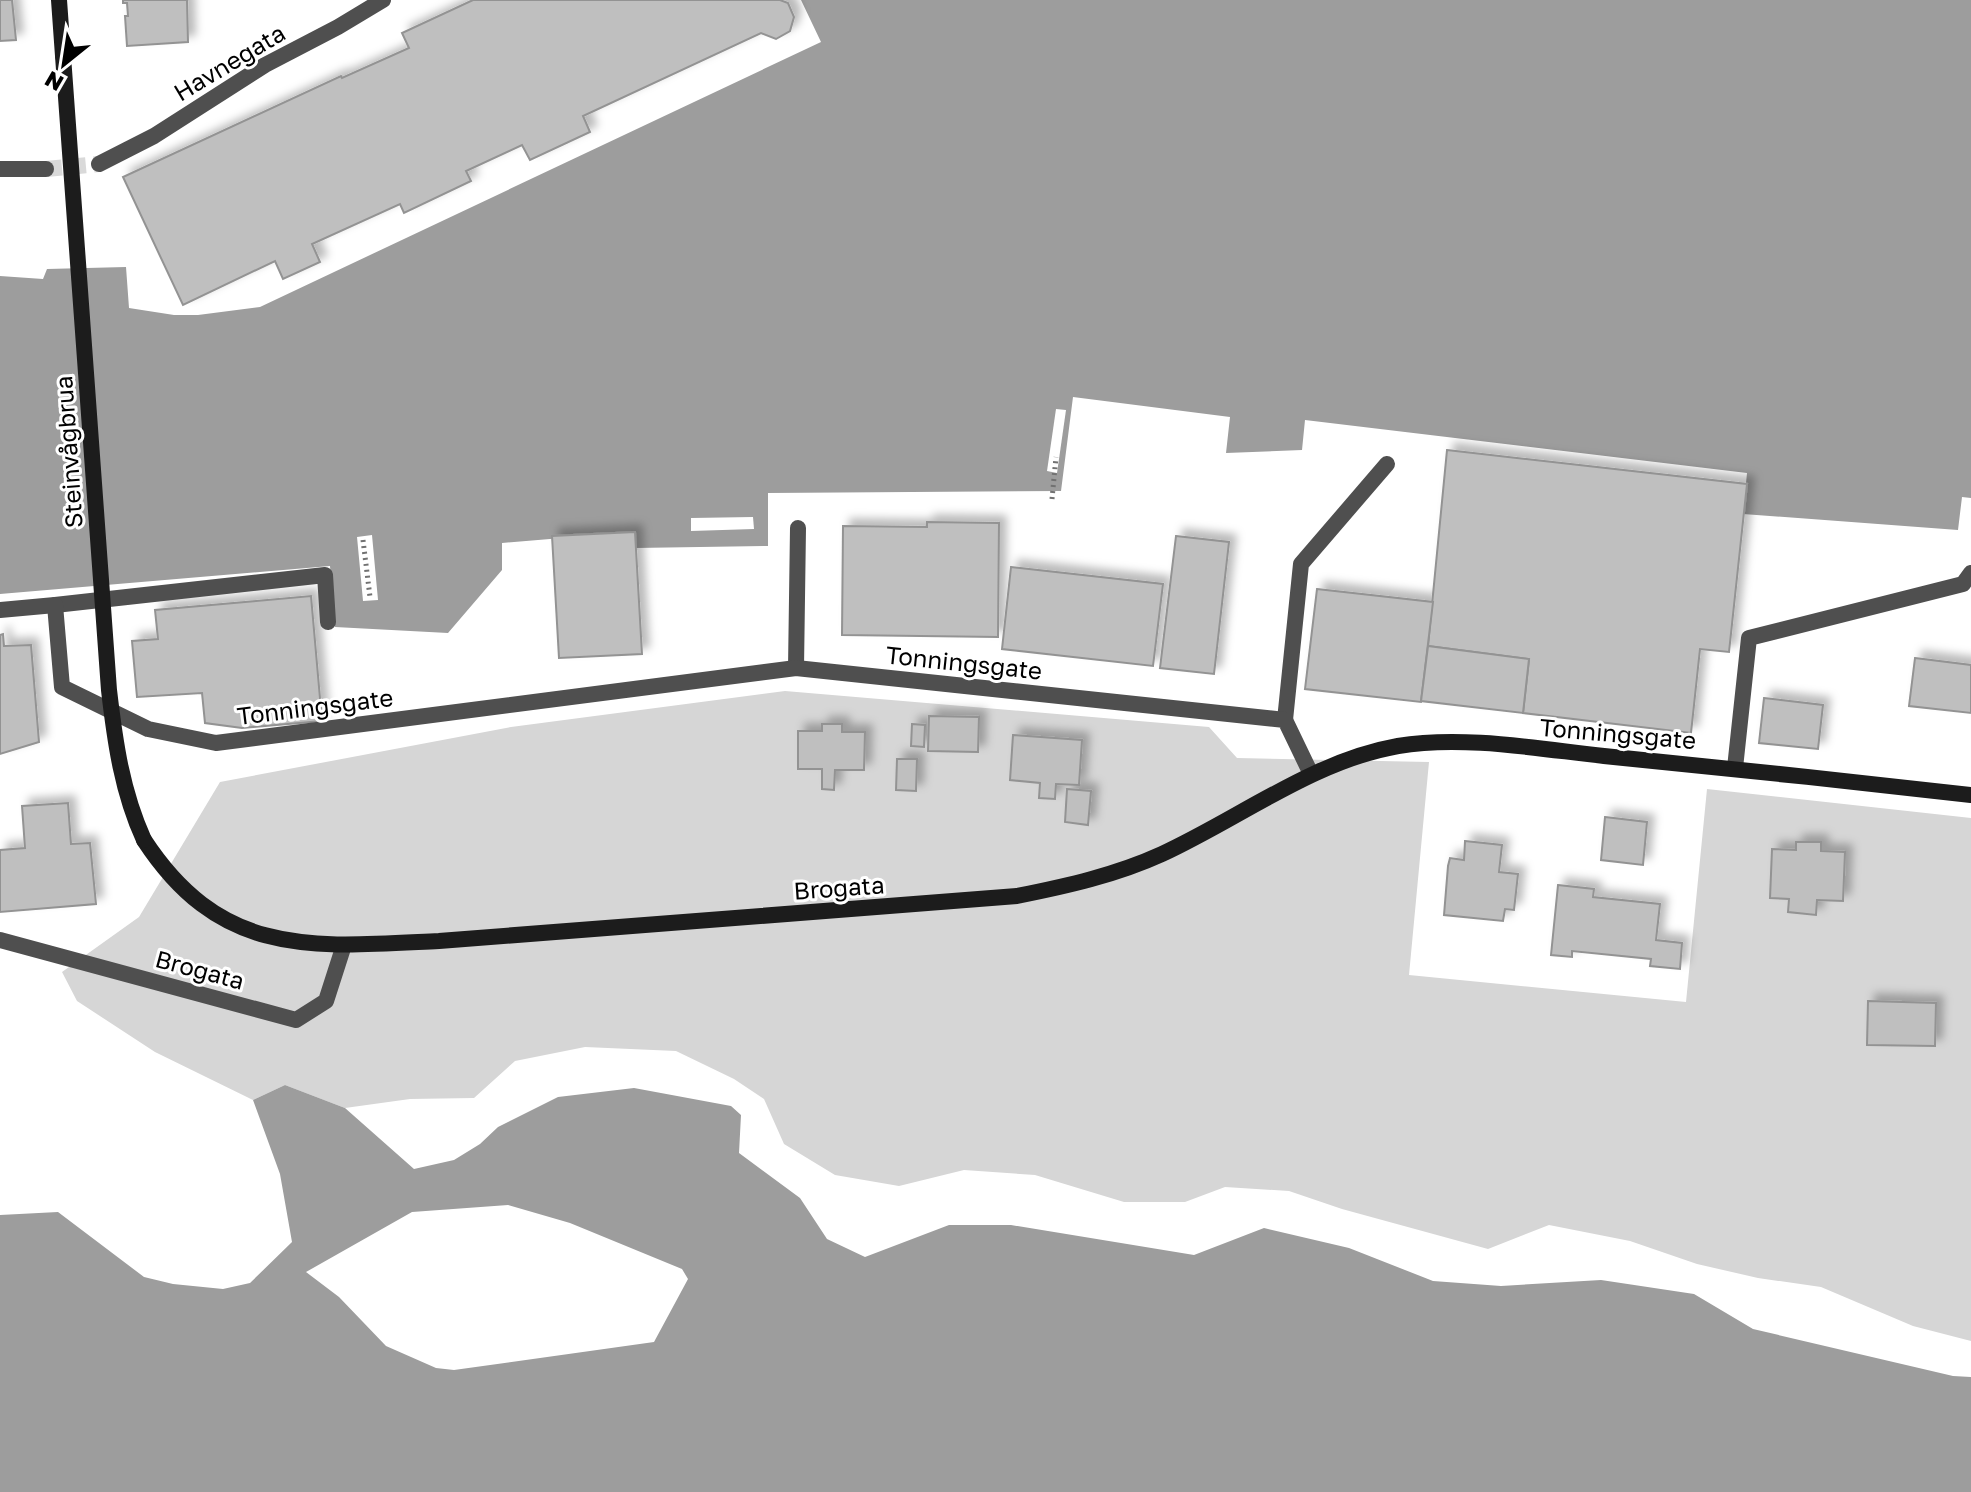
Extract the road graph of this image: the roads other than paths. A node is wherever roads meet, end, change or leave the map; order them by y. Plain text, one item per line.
1 (59, 0) edge
2 (383, 0) edge
3 (99, 164) tunnel mouth
4 (0, 169) edge
5 (46, 169) tunnel mouth
6 (1387, 464) dead end
7 (798, 528) dead end
8 (1971, 573) edge
9 (55, 605) junction
10 (0, 610) edge
11 (328, 622) dead end
12 (796, 668) junction
13 (1285, 720) junction
14 (1735, 768) junction
15 (1311, 774) junction
16 (1971, 795) edge
17 (144, 840) joint
18 (0, 940) edge
19 (344, 945) junction

1 - 17 main road, Steinvågbrua, bridge
2 - 3 street, Havnegata
4 - 5 street
6 - 13 street
7 - 12 street
8 - 14 street
9 - 10 street
9 - 11 street
9 - 12 street, Tonningsgate
12 - 13 street, Tonningsgate
13 - 15 street
14 - 15 main road, Tonningsgate
14 - 16 main road, Tonningsgate
15 - 19 main road, Brogata
17 - 19 main road, Brogata
18 - 19 street, Brogata

